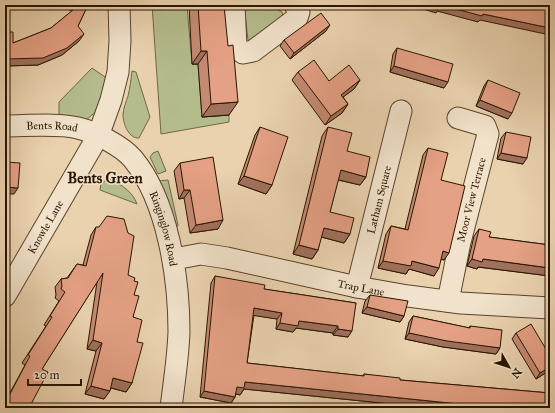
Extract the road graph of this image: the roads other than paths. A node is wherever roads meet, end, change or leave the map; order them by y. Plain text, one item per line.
1 (119, 5) edge
2 (234, 5) edge
3 (295, 5) edge
4 (401, 112) dead end
5 (458, 118) dead end
6 (5, 126) edge
7 (98, 136) junction
8 (174, 259) junction
9 (357, 287) junction
10 (5, 296) edge
11 (448, 301) junction
12 (550, 308) edge
13 (171, 408) edge

1 - 7 street
2 - 3 street
4 - 9 street, Latham Square
5 - 11 street, Moor View Terrace
6 - 7 street, Bents Road
7 - 8 street, Ringinglow Road
7 - 10 street, Knowle Lane
8 - 9 street, Trap Lane
8 - 13 street, Ringinglow Road
9 - 11 street, Trap Lane
11 - 12 street, Trap Lane

